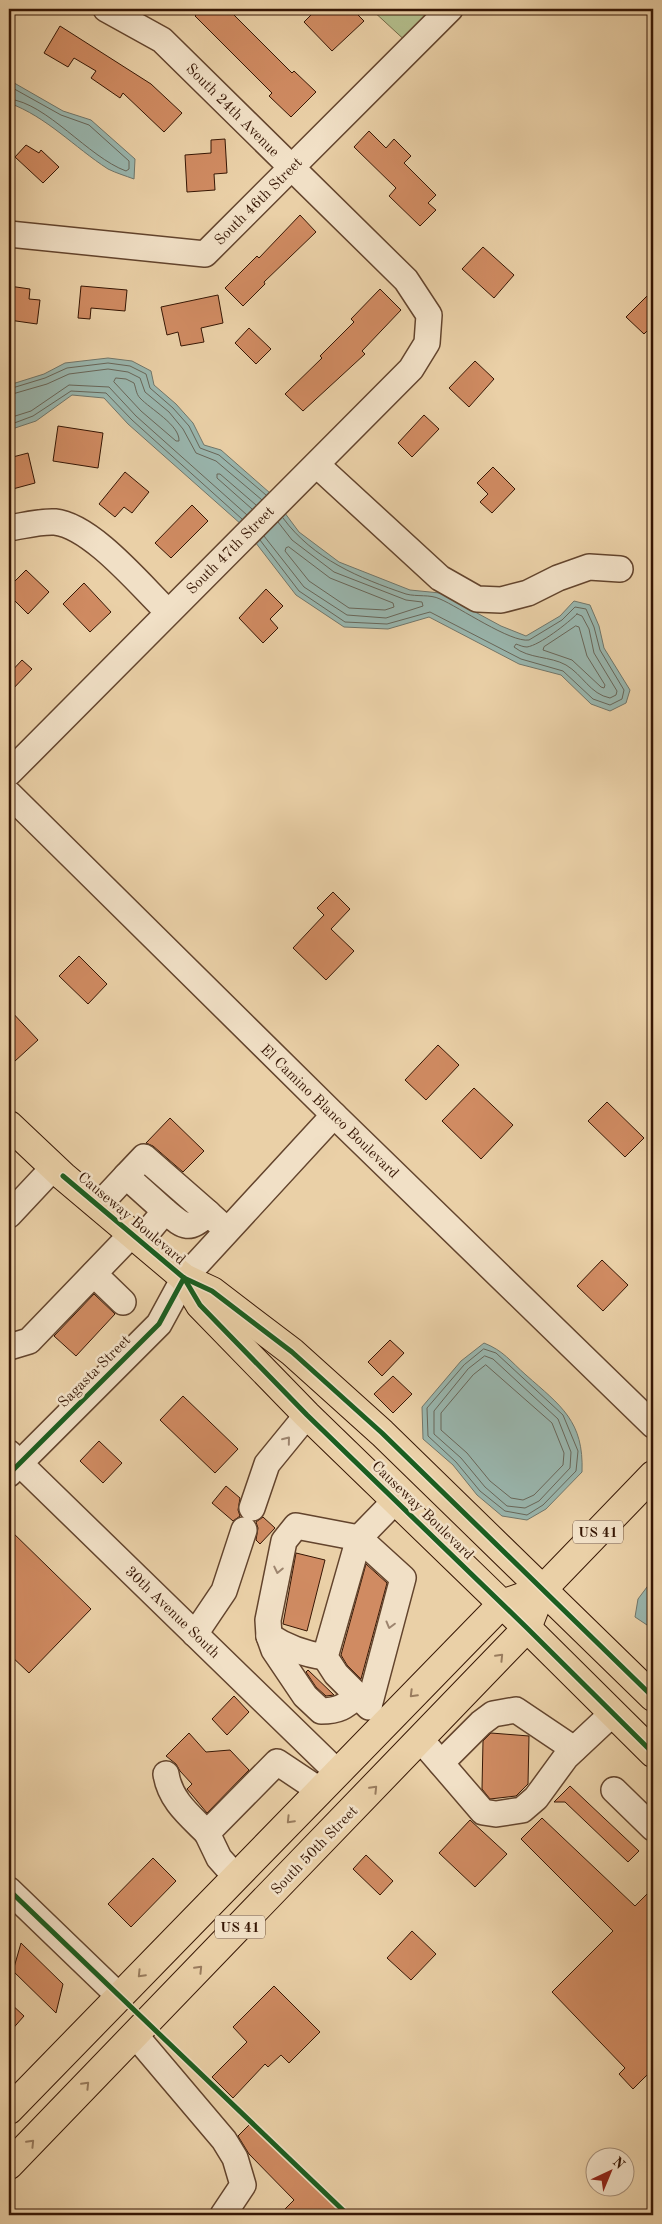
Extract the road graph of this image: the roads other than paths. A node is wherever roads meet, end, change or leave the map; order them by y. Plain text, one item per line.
1 (106, 9) edge
2 (450, 9) edge
3 (290, 168) junction
4 (9, 234) edge
5 (429, 315) joint
6 (317, 465) junction
7 (9, 528) edge
8 (620, 568) dead end
9 (168, 612) junction
10 (9, 773) edge
11 (9, 794) edge
12 (334, 1115) junction
13 (9, 1125) edge
14 (54, 1167) junction
15 (126, 1176) junction
16 (98, 1206) junction
17 (165, 1211) junction
18 (208, 1214) junction
19 (9, 1215) edge
20 (228, 1230) junction
21 (136, 1238) junction
22 (94, 1274) junction
23 (184, 1278) junction
24 (123, 1302) dead end
25 (9, 1347) edge
26 (307, 1415) junction
27 (653, 1425) edge
28 (12, 1463) edge
29 (653, 1474) edge
30 (396, 1501) junction
31 (359, 1538) junction
32 (542, 1590) junction
33 (502, 1604) junction
34 (528, 1628) junction
35 (195, 1634) junction
36 (269, 1636) junction
37 (325, 1658) junction
38 (653, 1697) edge
39 (371, 1708) junction
40 (613, 1713) junction
41 (421, 1740) junction
42 (574, 1749) junction
43 (653, 1753) edge
44 (441, 1763) junction
45 (166, 1774) dead end
46 (328, 1781) junction
47 (614, 1790) dead end
48 (653, 1828) edge
49 (207, 1833) junction
50 (236, 1876) junction
51 (9, 1890) edge
52 (119, 1996) junction
53 (135, 2035) junction
54 (9, 2110) edge
55 (9, 2165) edge
56 (223, 2215) edge

1 - 3 street, South 24th Avenue
2 - 3 street, South 46th Street
3 - 4 street, South 46th Street
3 - 5 street, South 24th Avenue
5 - 6 street, South 47th Street
6 - 8 street
6 - 9 street, South 47th Street
7 - 9 street
9 - 10 street, South 47th Street
11 - 12 street, El Camino Blanco Boulevard
12 - 20 street, Sagasta Street
12 - 27 street, El Camino Blanco Boulevard
13 - 14 main road, Causeway Boulevard
14 - 16 main road, Causeway Boulevard
14 - 19 street
15 - 16 street
15 - 17 street
15 - 18 street
16 - 21 main road, Causeway Boulevard
17 - 18 street
17 - 21 street
18 - 20 street
20 - 23 street, Sagasta Street
21 - 22 street
21 - 23 main road, Causeway Boulevard
22 - 24 street
22 - 25 street
23 - 26 main road, Causeway Boulevard
23 - 28 street, Sagasta Street
23 - 32 main road, Causeway Boulevard
26 - 30 main road, Causeway Boulevard
35 -> 26 street
28 - 35 street, 30th Avenue South
29 - 32 main road, South 50th Street / US 41
30 - 31 street
30 - 33 main road, Causeway Boulevard
31 -> 36 street
31 - 37 street
31 -> 39 street
32 - 33 main road, South 50th Street / US 41
32 - 34 main road, South 50th Street / US 41
32 - 38 main road, Causeway Boulevard
33 - 34 main road, Causeway Boulevard
33 -> 39 main road, South 50th Street / US 41
34 - 40 main road, Causeway Boulevard
41 -> 34 main road, South 50th Street / US 41
35 - 46 street, 30th Avenue South
36 - 37 street
36 - 39 street
37 - 39 street
39 - 46 main road, South 50th Street / US 41
40 - 42 street
40 - 43 main road, Causeway Boulevard
41 - 44 street
53 -> 41 main road, South 50th Street / US 41
42 - 44 street
42 - 44 street
45 - 49 street
46 - 49 street
46 -> 50 main road, South 50th Street / US 41
47 - 48 street
49 - 50 street
50 -> 52 main road, South 50th Street / US 41
51 - 52 street
52 - 54 main road, South 50th Street / US 41
55 -> 53 main road, South 50th Street / US 41
53 - 56 street

